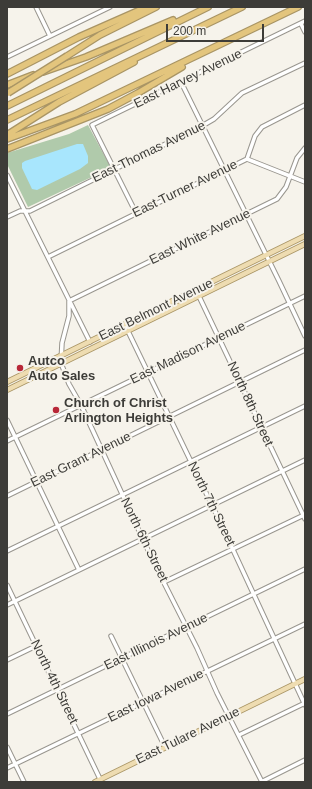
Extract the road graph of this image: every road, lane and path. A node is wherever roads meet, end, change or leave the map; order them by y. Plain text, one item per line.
1 (36, 7) edge
2 (110, 7) edge
3 (147, 7) edge
4 (156, 7) edge
5 (204, 7) edge
6 (208, 7) edge
7 (242, 7) edge
8 (298, 7) edge
9 (303, 22) edge
10 (305, 32) edge
11 (50, 36) junction
12 (180, 37) junction
13 (208, 52) junction
14 (7, 57) edge
15 (305, 63) edge
16 (7, 74) edge
17 (181, 82) junction
18 (7, 84) edge
19 (8, 94) edge
20 (305, 105) edge
21 (7, 106) edge
22 (7, 120) edge
23 (202, 126) junction
24 (7, 135) edge
25 (7, 139) edge
26 (305, 148) edge
27 (7, 149) edge
28 (247, 159) junction
29 (114, 169) junction
30 (224, 170) junction
31 (7, 175) edge
32 (290, 176) junction
33 (305, 182) edge
34 (25, 211) junction
35 (136, 213) junction
36 (246, 214) junction
37 (7, 217) edge
38 (305, 236) edge
39 (305, 244) edge
40 (266, 256) junction
41 (48, 257) junction
42 (269, 261) junction
43 (196, 290) junction
44 (198, 296) junction
45 (305, 296) edge
46 (69, 301) junction
47 (289, 303) junction
48 (125, 325) junction
49 (128, 331) junction
50 (305, 336) edge
51 (218, 338) junction
52 (90, 342) junction
53 (305, 350) edge
54 (61, 356) junction
55 (61, 363) junction
56 (148, 372) junction
57 (7, 382) edge
58 (240, 382) junction
59 (7, 390) edge
60 (80, 405) junction
61 (305, 406) edge
62 (169, 417) junction
63 (7, 420) edge
64 (261, 427) junction
65 (15, 437) junction
66 (7, 441) edge
67 (101, 450) junction
68 (305, 460) edge
69 (190, 462) junction
70 (282, 471) junction
71 (36, 481) junction
72 (122, 495) junction
73 (7, 496) edge
74 (211, 506) junction
75 (304, 516) edge
76 (58, 526) junction
77 (143, 539) junction
78 (232, 549) junction
79 (7, 551) edge
80 (305, 569) edge
81 (79, 570) junction
82 (164, 582) junction
83 (7, 585) edge
84 (254, 595) junction
85 (15, 601) junction
86 (7, 605) edge
87 (305, 624) edge
88 (186, 628) junction
89 (111, 636) dead end
90 (275, 638) junction
91 (36, 646) junction
92 (122, 659) junction
93 (7, 660) edge
94 (207, 671) junction
95 (305, 679) edge
96 (295, 684) junction
97 (57, 690) junction
98 (142, 703) junction
99 (305, 704) edge
100 (7, 714) edge
101 (230, 716) junction
102 (78, 734) junction
103 (239, 735) junction
104 (7, 747) edge
105 (165, 748) junction
106 (305, 760) edge
107 (15, 764) junction
108 (7, 768) edge
109 (100, 779) junction
110 (24, 782) edge
111 (95, 782) edge
112 (261, 782) edge

1 - 11 street
2 - 11 street
3 - 16 highway
4 - 19 highway, bridge
5 - 18 highway
6 - 21 highway
7 - 12 highway
8 - 13 highway
9 - 10 street
9 - 17 street, East Harvey Avenue
11 - 14 street
12 - 22 highway
12 - 24 highway
13 - 25 highway
13 - 27 highway
15 - 23 street, East Thomas Avenue
17 - 23 street
17 - 29 street, East Harvey Avenue
20 - 28 street, East Turner Avenue
23 - 29 street, East Thomas Avenue
23 - 30 street
26 - 32 street, East White Avenue
28 - 30 street, East Turner Avenue
28 - 32 street
29 - 34 street, East Thomas Avenue
29 - 35 street
30 - 35 street, East Turner Avenue
30 - 36 street
31 - 34 street
32 - 33 street
32 - 36 street, East White Avenue
34 - 37 street, East Thomas Avenue
34 - 41 street
35 - 41 street, East Turner Avenue
36 - 40 street
36 - 46 street, East White Avenue
38 - 40 main road, East Belmont Avenue
39 - 42 main road, East Belmont Avenue
40 - 42 street
40 - 43 main road, East Belmont Avenue
41 - 46 street
42 - 44 main road, East Belmont Avenue
42 - 47 street
43 - 44 street, North 8th Street
43 - 48 main road, East Belmont Avenue
44 - 49 main road, East Belmont Avenue
44 - 51 street, North 8th Street
45 - 47 street, East Madison Avenue
46 - 52 street
46 - 54 street
47 - 50 street
47 - 51 street, East Madison Avenue
48 - 49 street, North 7th Street
48 - 52 main road, East Belmont Avenue
49 - 55 main road, East Belmont Avenue
49 - 56 street, North 7th Street
51 - 56 street, East Madison Avenue
51 - 58 street, North 8th Street
52 - 54 main road, East Belmont Avenue
53 - 58 street, East Grant Avenue
54 - 55 street
54 - 57 main road, East Belmont Avenue
55 - 59 main road, East Belmont Avenue
55 - 60 street, North 6th Street
56 - 60 street, East Madison Avenue
56 - 62 street, North 7th Street
58 - 62 street, East Grant Avenue
58 - 64 street, North 8th Street
60 - 65 street, East Madison Avenue
60 - 67 street, North 6th Street
61 - 64 street
62 - 67 street, East Grant Avenue
62 - 69 street, North 7th Street
63 - 65 street
64 - 69 street
64 - 70 street, North 8th Street
65 - 66 street, East Madison Avenue
65 - 71 street
67 - 71 street, East Grant Avenue
67 - 72 street, North 6th Street
68 - 70 street
69 - 72 street
69 - 74 street, North 7th Street
70 - 74 street
70 - 75 street, North 8th Street
71 - 73 street, East Grant Avenue
71 - 76 street
72 - 76 street
72 - 77 street, North 6th Street
74 - 77 street
74 - 78 street, North 7th Street
75 - 78 street
76 - 79 street
76 - 81 street
77 - 81 street
77 - 82 street, North 6th Street
78 - 82 street
78 - 84 street, North 7th Street
80 - 84 street, East Illinois Avenue
81 - 85 street
82 - 88 street, North 6th Street
83 - 85 street, North 4th Street
84 - 88 street, East Illinois Avenue
84 - 90 street, North 7th Street
85 - 86 street
85 - 91 street, North 4th Street
87 - 90 street, East Iowa Avenue
88 - 92 street, East Illinois Avenue
88 - 94 street, North 6th Street
89 - 92 street
90 - 94 street, East Iowa Avenue
90 - 96 street, North 7th Street
91 - 93 street
91 - 97 street, North 4th Street
92 - 97 street, East Illinois Avenue
92 - 98 street
94 - 98 street, East Iowa Avenue
94 - 101 street, North 6th Street
95 - 96 main road, East Tulare Avenue
96 - 99 street, North 7th Street
96 - 101 main road, East Tulare Avenue
97 - 100 street, East Illinois Avenue
97 - 102 street, North 4th Street
98 - 102 street, East Iowa Avenue
98 - 105 street
99 - 103 street
101 - 103 street, North 6th Street
101 - 105 main road, East Tulare Avenue
102 - 107 street, East Iowa Avenue
102 - 109 street, North 4th Street
103 - 112 street, North 6th Street
104 - 107 street
105 - 109 main road, East Tulare Avenue
106 - 112 street
107 - 108 street, East Iowa Avenue
107 - 110 street
109 - 111 main road, East Tulare Avenue

